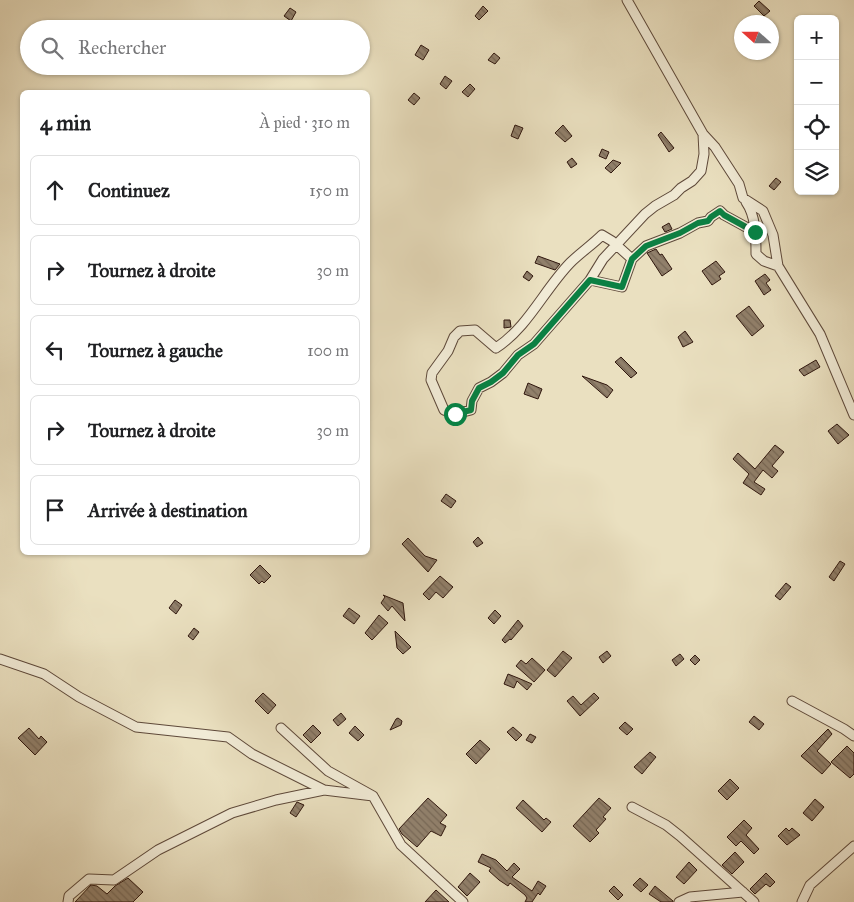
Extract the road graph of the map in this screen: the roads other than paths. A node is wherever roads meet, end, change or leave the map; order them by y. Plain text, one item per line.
1 (627, 0) edge
2 (703, 134) junction
3 (744, 198) junction
4 (755, 232) junction
5 (616, 245) junction
6 (632, 259) junction
7 (778, 266) junction
8 (590, 280) junction
9 (854, 415) edge
10 (0, 659) edge
11 (792, 701) dead end
12 (281, 728) dead end
13 (854, 736) edge
14 (324, 790) junction
15 (373, 796) junction
16 (632, 808) dead end
17 (854, 846) edge
18 (743, 892) junction
19 (68, 902) edge
20 (463, 902) edge
21 (679, 902) edge
22 (754, 902) edge
23 (802, 902) edge

1 - 2 street
2 - 3 street
2 - 5 street
3 - 4 street
3 - 7 street
4 - 6 street
4 - 7 street
5 - 6 street
5 - 8 street
5 - 8 street
6 - 8 street
7 - 9 street
10 - 14 street
11 - 13 street
12 - 15 street
14 - 15 street
14 - 19 street
15 - 20 street
16 - 18 street
17 - 23 street
18 - 21 street
18 - 22 street

